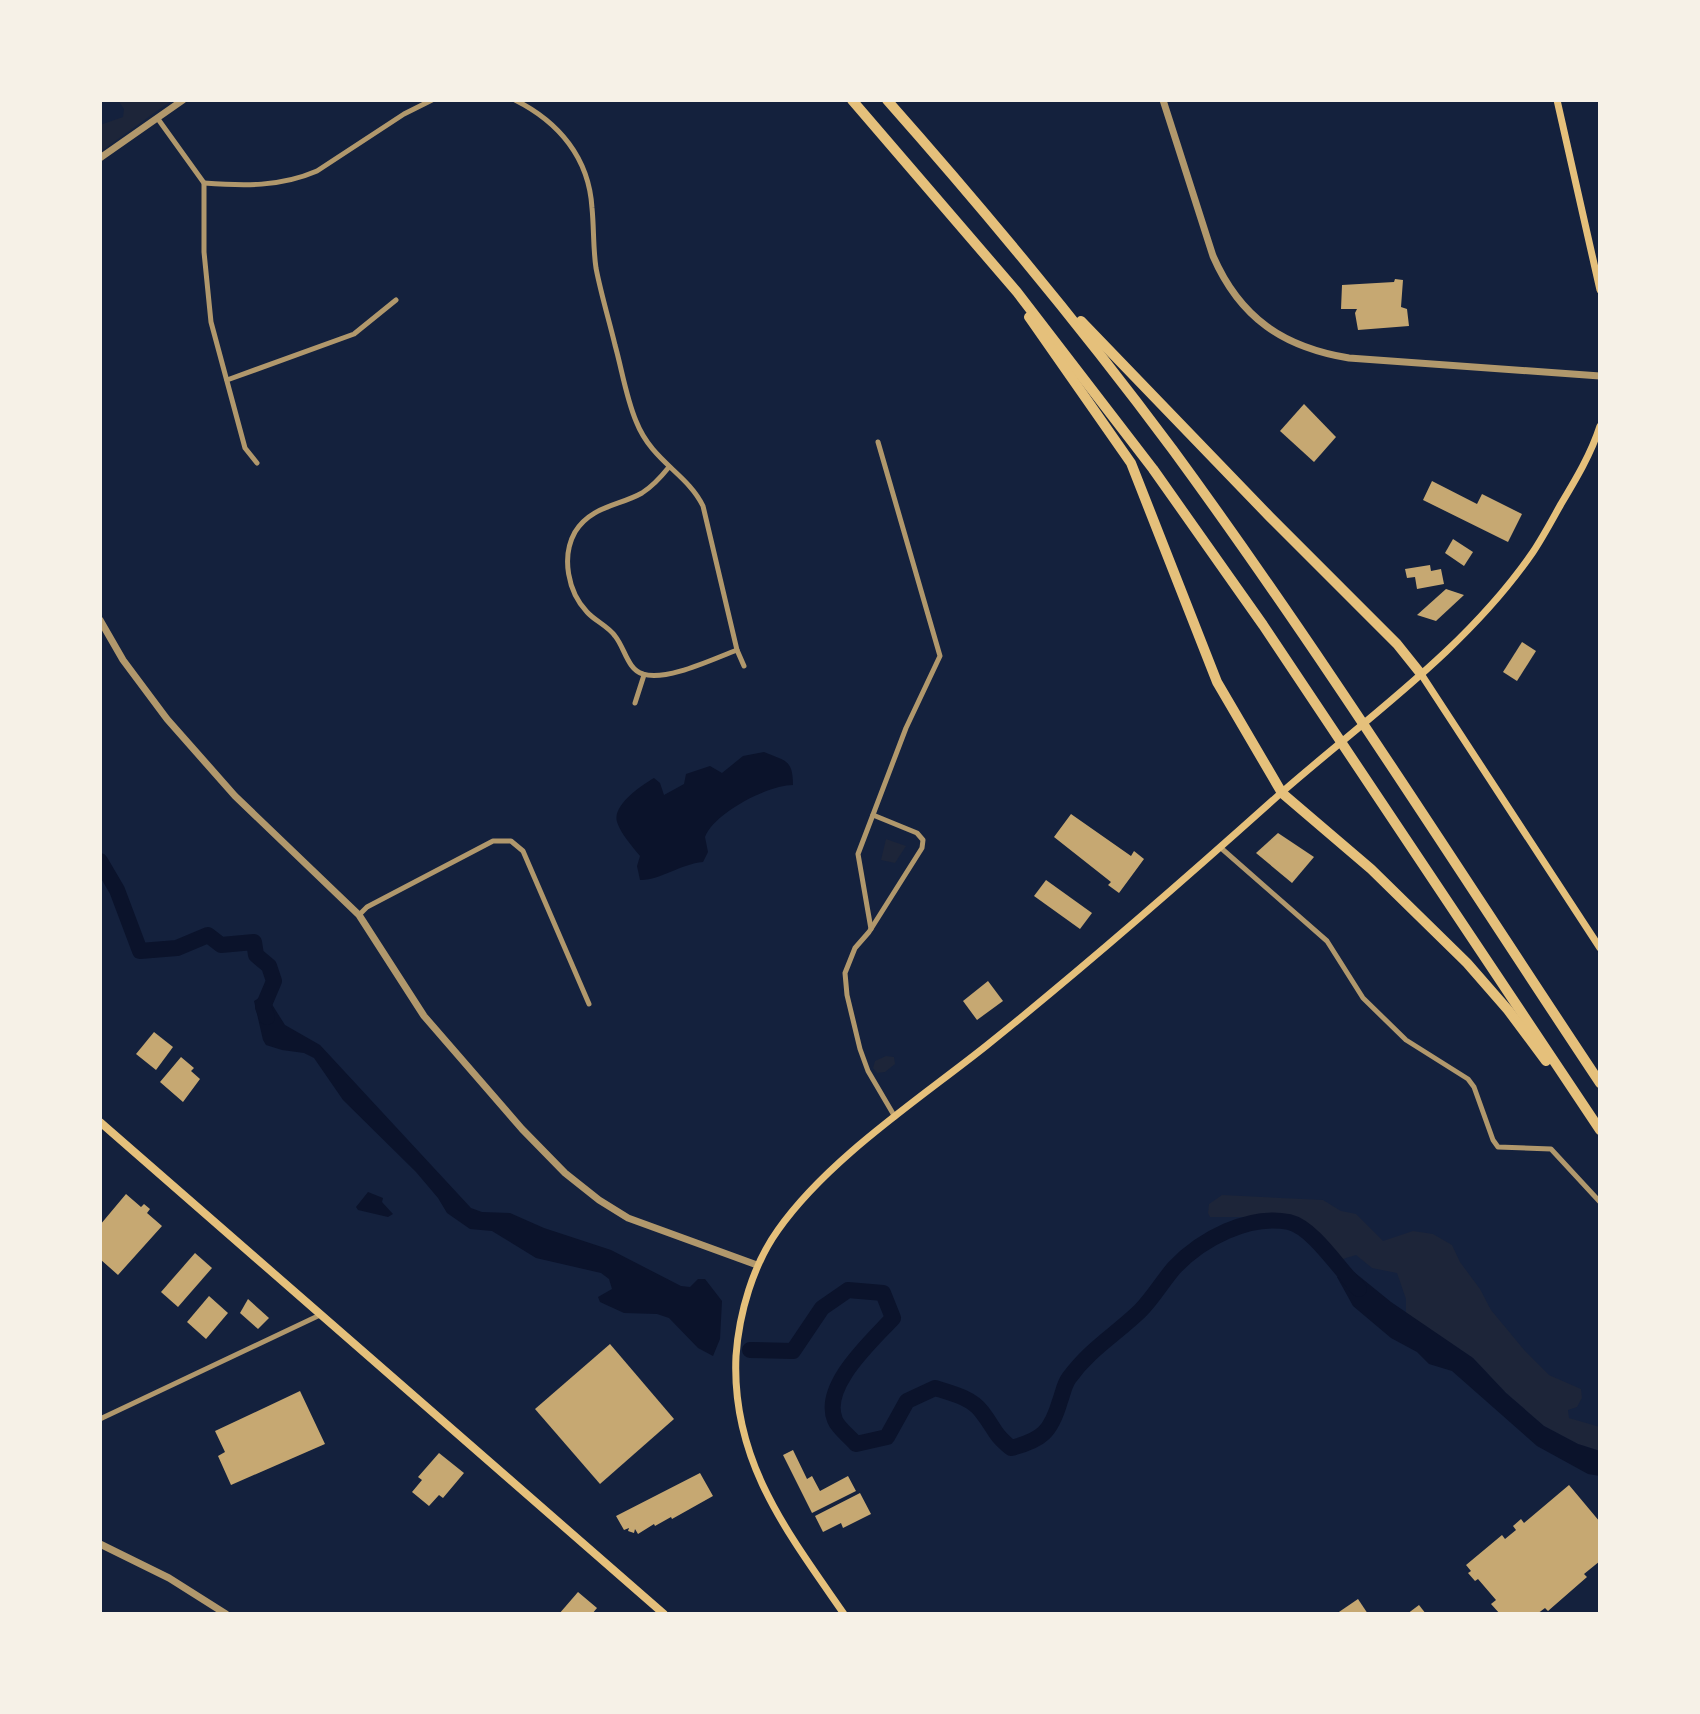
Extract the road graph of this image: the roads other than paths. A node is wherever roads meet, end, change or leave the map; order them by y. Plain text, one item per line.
1 (183, 100) edge
2 (432, 100) edge
3 (515, 100) edge
4 (852, 100) edge
5 (887, 100) edge
6 (1163, 100) edge
7 (1557, 100) edge
8 (158, 119) junction
9 (100, 158) edge
10 (204, 183) junction
11 (977, 243) junction
12 (1036, 274) junction
13 (1600, 290) edge
14 (396, 300) dead end
15 (1600, 376) edge
16 (227, 380) junction
17 (1600, 426) edge
18 (878, 442) dead end
19 (257, 463) dead end
20 (669, 467) junction
21 (100, 620) edge
22 (737, 650) junction
23 (744, 666) dead end
24 (1421, 674) junction
25 (644, 675) junction
26 (635, 703) dead end
27 (1282, 793) junction
28 (873, 815) junction
29 (1221, 848) junction
30 (359, 915) junction
31 (871, 929) junction
32 (1600, 948) edge
33 (589, 1004) dead end
34 (1600, 1083) edge
35 (896, 1118) junction
36 (100, 1122) edge
37 (1600, 1132) edge
38 (1600, 1202) edge
39 (757, 1265) junction
40 (320, 1315) junction
41 (100, 1419) edge
42 (100, 1544) edge
43 (226, 1614) edge
44 (664, 1614) edge
45 (844, 1614) edge

1 - 8 street
2 - 10 street
3 - 20 street
4 - 11 highway
5 - 12 highway
6 - 15 street
7 - 13 main road
8 - 9 street
8 - 10 street
10 - 16 street
11 - 27 highway
11 - 37 highway
12 - 24 highway
12 - 34 highway
14 - 16 street
16 - 19 street
17 - 24 main road
18 - 28 street
20 - 22 street
20 - 25 street
21 - 30 street
22 - 23 street
22 - 25 street
24 - 27 main road
24 - 32 main road
25 - 26 street
27 - 29 main road
27 - 37 highway
28 - 31 street
28 - 31 street
29 - 35 main road
29 - 38 street
30 - 33 street
30 - 39 street
31 - 35 street
35 - 39 main road
36 - 40 main road
39 - 45 main road
40 - 41 street
40 - 44 main road
42 - 43 street

